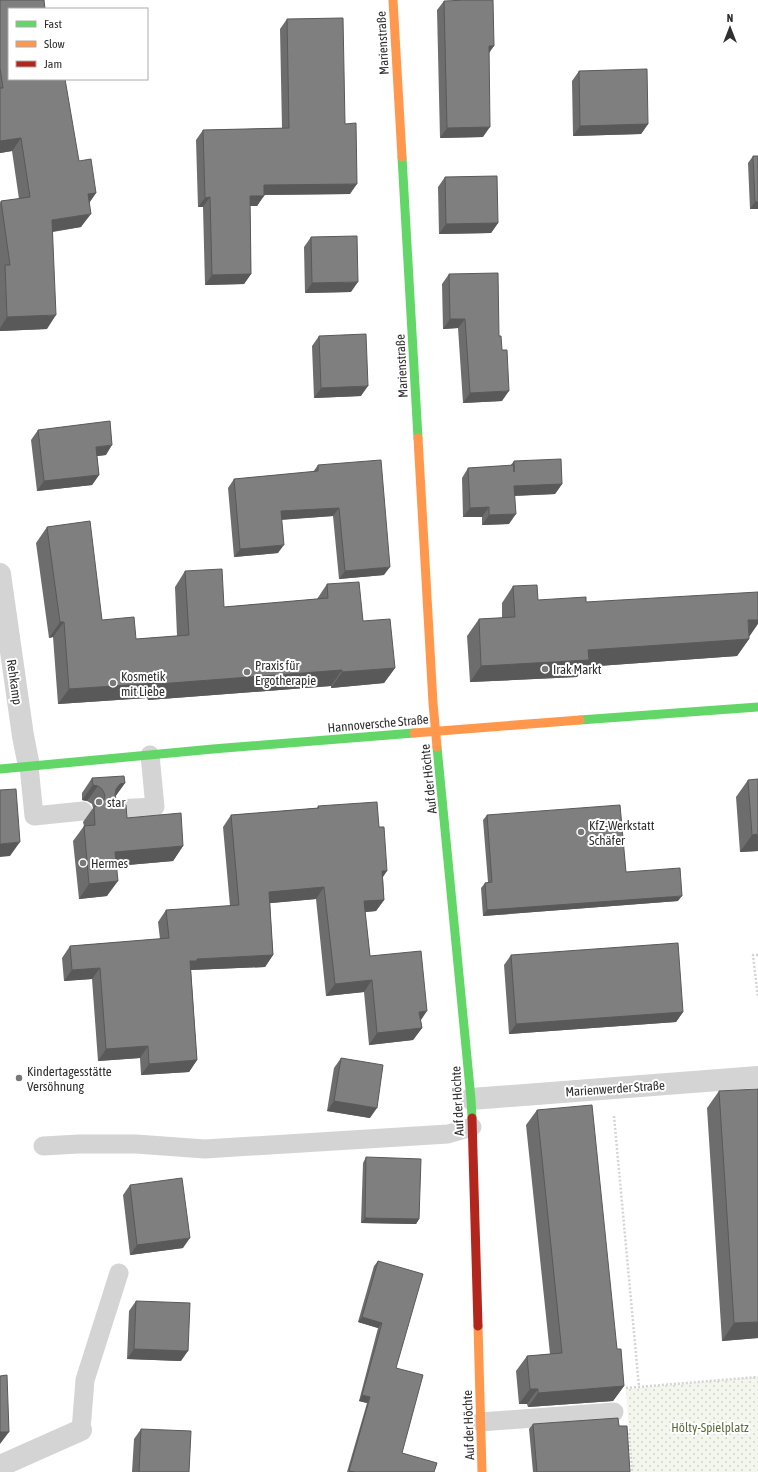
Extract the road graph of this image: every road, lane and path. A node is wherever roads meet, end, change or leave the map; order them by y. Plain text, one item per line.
1 (393, 0) edge
2 (0, 574) edge
3 (758, 707) edge
4 (436, 731) junction
5 (150, 755) junction
6 (29, 766) junction
7 (0, 769) edge
8 (115, 809) edge
9 (83, 811) dead end
10 (758, 955) edge
11 (758, 998) edge
12 (758, 1077) edge
13 (611, 1088) junction
14 (472, 1099) junction
15 (472, 1127) junction
16 (43, 1146) dead end
17 (119, 1273) dead end
18 (758, 1377) edge
19 (614, 1412) dead end
20 (481, 1422) junction
21 (81, 1430) joint
22 (0, 1466) edge
23 (482, 1472) edge

1 - 4 street, Marienstraße
2 - 6 street, Rehkamp
3 - 4 street, Hannoversche Straße
4 - 5 street, Hannoversche Straße
4 - 14 street, Auf der Höchte
5 - 6 street, Hannoversche Straße
5 - 8 lane
6 - 7 street, Hannoversche Straße
6 - 9 lane
10 - 11 path
12 - 13 street, Marienwerder Straße
13 - 14 street, Marienwerder Straße
13 - 18 path
14 - 15 street, Auf der Höchte
15 - 16 lane
15 - 20 street, Auf der Höchte
17 - 21 lane
19 - 20 lane
20 - 23 street, Auf der Höchte
21 - 22 street

